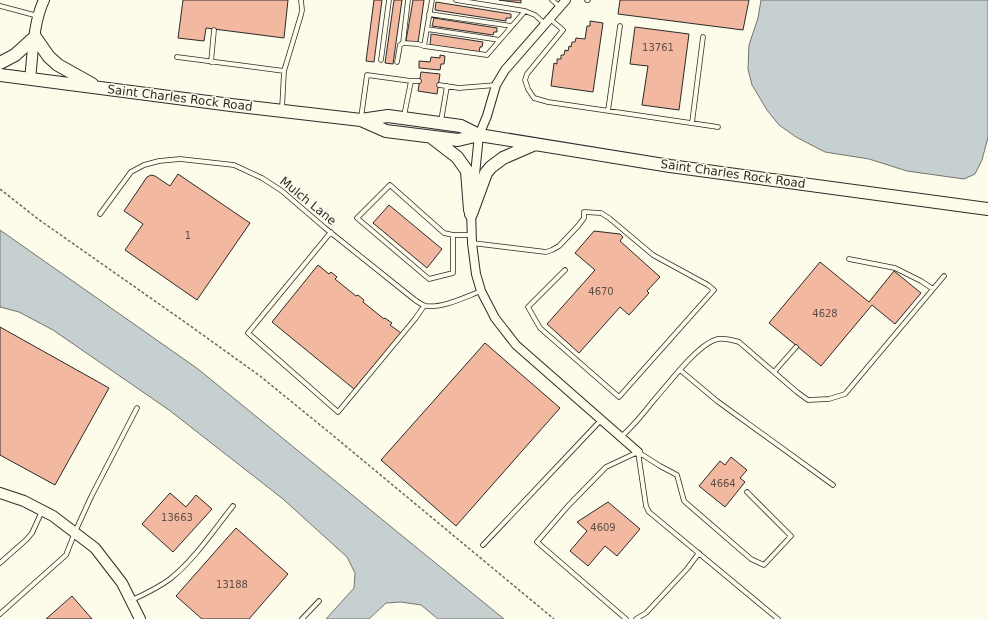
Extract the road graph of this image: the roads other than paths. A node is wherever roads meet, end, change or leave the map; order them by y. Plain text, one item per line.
1 (44, 0) edge
2 (301, 0) edge
3 (389, 0) edge
4 (408, 0) edge
5 (432, 0) edge
6 (456, 0) edge
7 (552, 0) edge
8 (563, 3) edge
9 (0, 6) edge
10 (525, 11) junction
11 (429, 14) junction
12 (39, 16) junction
13 (547, 21) junction
14 (512, 26) junction
15 (620, 26) dead end
16 (427, 29) junction
17 (214, 30) dead end
18 (35, 37) junction
19 (703, 37) dead end
20 (500, 40) junction
21 (403, 43) junction
22 (424, 46) junction
23 (177, 57) dead end
24 (381, 60) dead end
25 (212, 62) junction
26 (397, 62) dead end
27 (0, 63) edge
28 (284, 71) junction
29 (0, 75) edge
30 (30, 78) junction
31 (411, 81) junction
32 (419, 81) dead end
33 (439, 85) dead end
34 (496, 85) junction
35 (447, 86) junction
36 (98, 88) junction
37 (281, 111) junction
38 (608, 111) junction
39 (404, 118) junction
40 (361, 120) junction
41 (441, 123) junction
42 (692, 123) junction
43 (718, 127) dead end
44 (480, 135) junction
45 (430, 136) junction
46 (535, 144) junction
47 (988, 209) edge
48 (100, 214) dead end
49 (471, 214) junction
50 (331, 232) junction
51 (454, 235) junction
52 (472, 239) junction
53 (849, 259) dead end
54 (564, 270) dead end
55 (944, 276) dead end
56 (933, 289) junction
57 (481, 291) junction
58 (424, 306) junction
59 (796, 347) dead end
60 (680, 370) junction
61 (774, 372) junction
62 (136, 408) dead end
63 (602, 420) junction
64 (621, 437) junction
65 (638, 452) junction
66 (833, 485) dead end
67 (748, 492) dead end
68 (0, 493) edge
69 (233, 506) dead end
70 (42, 510) junction
71 (75, 532) junction
72 (483, 545) dead end
73 (699, 553) junction
74 (0, 563) edge
75 (131, 600) junction
76 (319, 600) dead end
77 (0, 614) edge
78 (140, 619) edge
79 (302, 619) edge
80 (626, 619) edge
81 (636, 619) edge
82 (778, 619) edge

1 - 12 street
2 - 28 lane
3 - 24 lane
4 - 21 lane
5 - 11 lane
6 - 10 lane
7 - 8 lane
8 - 13 street
9 - 12 lane
10 - 13 lane
10 - 14 lane
11 - 14 lane
11 - 16 lane
12 - 18 street
13 - 34 street
13 - 38 lane
14 - 20 lane
15 - 38 lane
16 - 20 lane
16 - 22 lane
17 - 25 lane
18 - 27 main road
18 - 30 street
18 - 36 main road
19 - 42 lane
20 - 22 lane
21 - 22 lane
21 - 26 lane
23 - 25 lane
25 - 28 lane
28 - 37 lane
29 - 30 main road, Saint Charles Rock Road
30 - 36 main road, Saint Charles Rock Road
31 - 32 lane
31 - 39 lane
31 - 40 lane
33 - 35 lane
34 - 35 lane
34 - 44 street
35 - 41 lane
36 - 37 main road, Saint Charles Rock Road
37 - 40 main road, Saint Charles Rock Road
38 - 42 lane
39 - 40 main road, Saint Charles Rock Road
39 - 41 main road, Saint Charles Rock Road
40 - 45 main road, Saint Charles Rock Road
41 - 44 main road, Saint Charles Rock Road
42 - 43 lane
44 - 45 main road, Saint Charles Rock Road
44 - 46 main road, Saint Charles Rock Road
44 - 49 street
45 - 49 main road
46 - 47 main road, Saint Charles Rock Road
46 - 49 main road
48 - 50 lane, Mulch Lane
49 - 52 street
50 - 58 lane, Mulch Lane
50 - 58 lane
51 - 51 lane
51 - 52 lane
52 - 54 lane
52 - 57 street
53 - 56 lane
55 - 56 lane
56 - 61 lane
57 - 58 lane
57 - 63 street
59 - 61 lane
60 - 61 lane
60 - 64 lane
60 - 66 lane
62 - 71 lane
63 - 64 street
63 - 72 lane
64 - 65 street
65 - 67 lane
65 - 73 lane
65 - 80 lane
68 - 70 street
69 - 75 lane
70 - 71 street
70 - 74 lane
71 - 75 street
71 - 77 lane
73 - 81 lane
73 - 82 lane
75 - 78 street
76 - 79 lane

